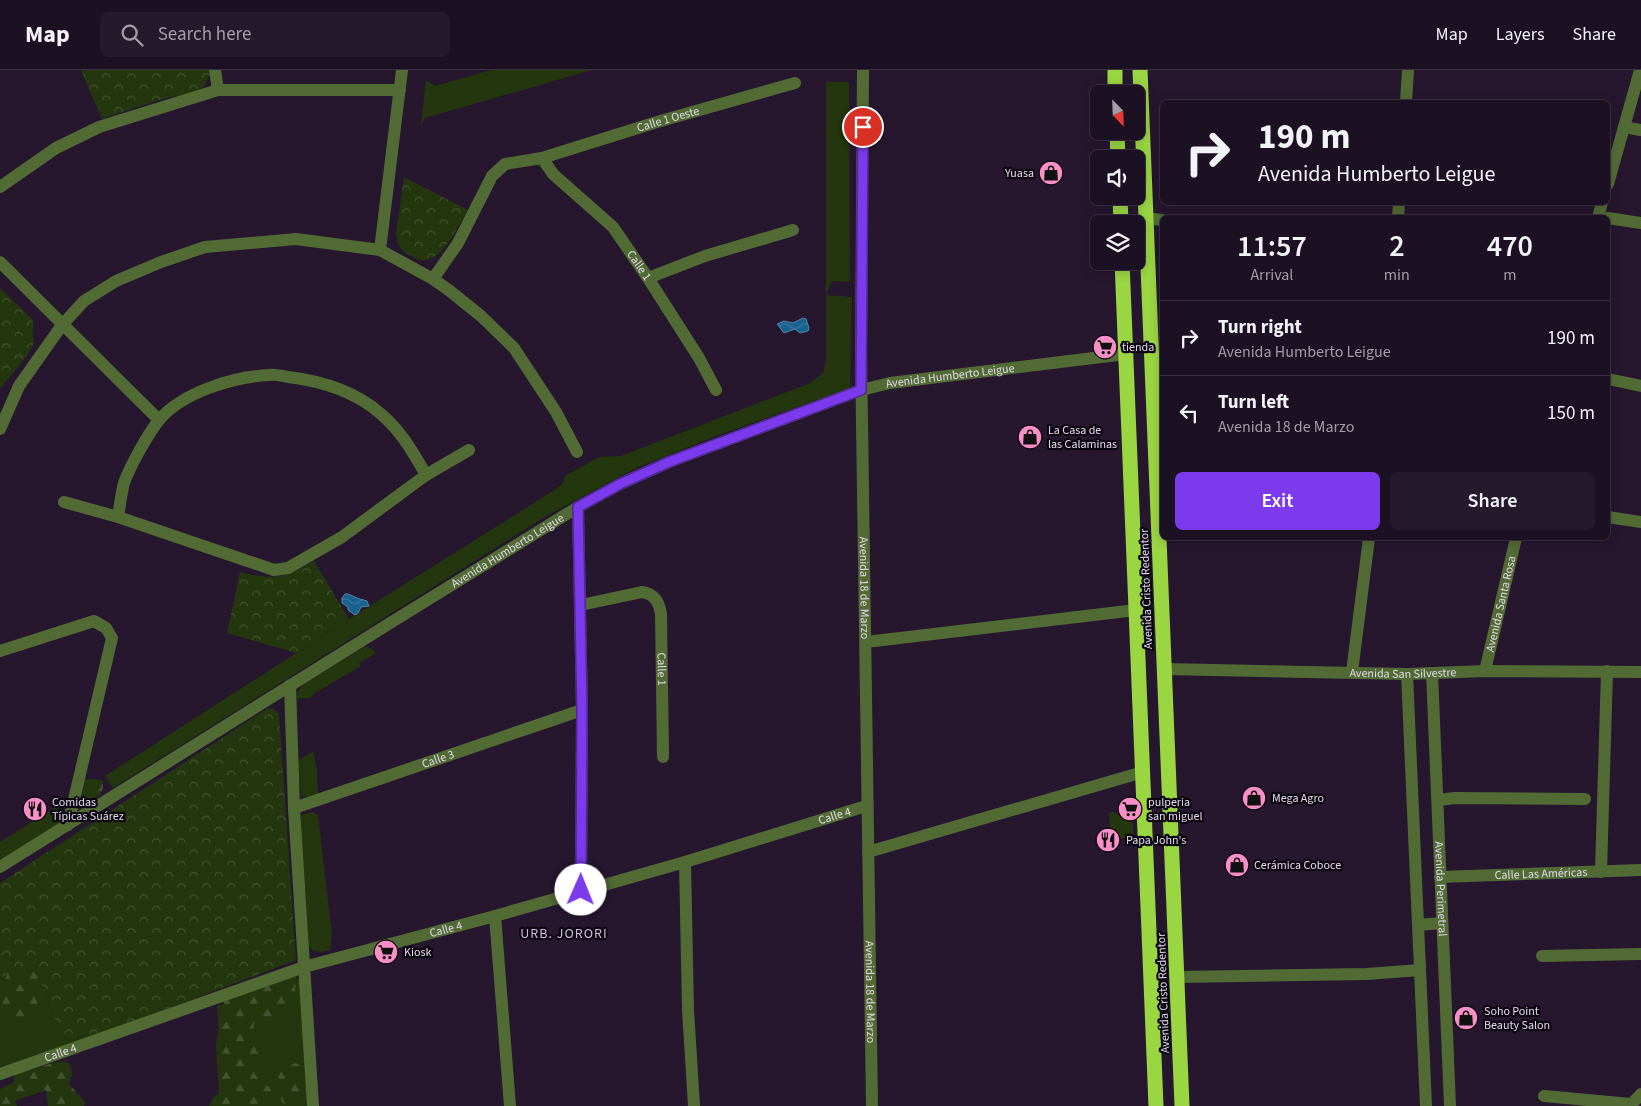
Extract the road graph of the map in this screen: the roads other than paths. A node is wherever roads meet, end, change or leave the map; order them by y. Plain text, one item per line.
1 (215, 70) edge
2 (402, 70) edge
3 (863, 70) edge
4 (1114, 70) edge
5 (1140, 70) edge
6 (1408, 70) edge
7 (1640, 70) edge
8 (794, 83) dead end
9 (1115, 85) edge
10 (218, 90) junction
11 (400, 90) junction
12 (1406, 100) edge
13 (1624, 127) junction
14 (1641, 130) edge
15 (542, 158) junction
16 (1610, 177) edge
17 (0, 187) edge
18 (1146, 218) junction
19 (1610, 218) edge
20 (1160, 220) edge
21 (1641, 223) edge
22 (793, 230) dead end
23 (380, 250) junction
24 (0, 262) edge
25 (1122, 270) edge
26 (433, 278) junction
27 (648, 278) junction
28 (62, 325) junction
29 (1126, 354) junction
30 (1610, 379) edge
31 (1641, 386) edge
32 (716, 390) dead end
33 (861, 390) junction
34 (159, 420) junction
35 (0, 429) edge
36 (1159, 443) edge
37 (469, 450) dead end
38 (577, 452) dead end
39 (426, 474) junction
40 (1160, 481) edge
41 (64, 502) dead end
42 (578, 507) junction
43 (118, 517) junction
44 (1610, 517) edge
45 (1641, 522) edge
46 (1162, 540) edge
47 (1369, 540) edge
48 (1516, 540) edge
49 (581, 605) junction
50 (1136, 610) junction
51 (866, 642) junction
52 (0, 651) edge
53 (1165, 669) junction
54 (1485, 671) junction
55 (1352, 672) junction
56 (1607, 672) junction
57 (1641, 672) edge
58 (1432, 673) junction
59 (1407, 674) junction
60 (290, 686) junction
61 (582, 710) junction
62 (663, 757) dead end
63 (1143, 772) junction
64 (1585, 799) dead end
65 (1438, 800) junction
66 (866, 806) junction
67 (294, 808) junction
68 (68, 825) junction
69 (868, 852) junction
70 (686, 862) junction
71 (0, 867) edge
72 (1641, 870) edge
73 (1601, 872) junction
74 (1440, 877) junction
75 (581, 890) junction
76 (495, 916) junction
77 (1442, 923) junction
78 (1418, 925) junction
79 (1641, 954) edge
80 (1542, 956) dead end
81 (304, 967) junction
82 (1420, 970) junction
83 (1178, 977) junction
84 (0, 1074) edge
85 (1641, 1094) edge
86 (1544, 1096) dead end
87 (1631, 1105) edge
88 (313, 1106) edge
89 (510, 1106) edge
90 (694, 1106) edge
91 (872, 1106) edge
92 (1156, 1106) edge
93 (1182, 1106) edge
94 (1426, 1106) edge
95 (1450, 1106) edge

1 - 10 street
2 - 11 street
3 - 33 street, Avenida 18 de Marzo
4 - 9 highway
5 - 18 highway, Avenida Cristo Redentor
6 - 12 street
7 - 13 street
8 - 15 street, Calle 1 Oeste
10 - 11 street
10 - 17 street
11 - 23 street
13 - 14 street
13 - 16 street
15 - 26 street, Calle 1 Oeste
15 - 27 street, Calle 1
18 - 20 street
18 - 36 highway, Avenida Cristo Redentor
19 - 21 street
22 - 27 street
23 - 26 street
23 - 28 street
24 - 28 street
25 - 29 highway, Avenida Cristo Redentor
26 - 38 street
27 - 32 street, Calle 1
28 - 34 street
28 - 35 street
29 - 33 street, Avenida Humberto Leigue
29 - 50 highway, Avenida Cristo Redentor
30 - 31 street
33 - 42 street, Avenida Humberto Leigue
33 - 51 street, Avenida 18 de Marzo
34 - 39 street
34 - 43 street
36 - 40 highway, Avenida Cristo Redentor
37 - 39 street
39 - 43 street
41 - 43 street
42 - 49 street
42 - 60 street, Avenida Humberto Leigue
44 - 45 street
46 - 53 highway, Avenida Cristo Redentor
47 - 55 street
48 - 54 street, Avenida Santa Rosa
49 - 61 street
49 - 62 street, Calle 1
50 - 51 street
50 - 63 highway, Avenida Cristo Redentor
51 - 66 street, Avenida 18 de Marzo
52 - 68 street
53 - 55 street, Avenida San Silvestre
53 - 83 highway, Avenida Cristo Redentor
54 - 56 street, Avenida San Silvestre
54 - 58 street, Avenida San Silvestre
55 - 59 street, Avenida San Silvestre
56 - 57 street, Avenida San Silvestre
56 - 73 street
58 - 59 street, Avenida San Silvestre
58 - 65 street, Avenida Perimetral
59 - 78 street, Avenida Perimetral
60 - 67 street
60 - 68 street, Avenida Humberto Leigue
61 - 67 street, Calle 3
61 - 75 street
63 - 69 street
63 - 92 highway, Avenida Cristo Redentor
64 - 65 street
65 - 74 street, Avenida Perimetral
66 - 69 street, Avenida 18 de Marzo
66 - 70 street, Calle 4
67 - 81 street
68 - 71 street, Avenida Humberto Leigue
69 - 91 street, Avenida 18 de Marzo
70 - 75 street, Calle 4
70 - 90 street
72 - 73 street, Calle Las Américas
73 - 74 street, Calle Las Américas
74 - 77 street, Avenida Perimetral
75 - 76 street, Calle 4
76 - 81 street, Calle 4
76 - 89 street
77 - 78 street
77 - 95 street, Avenida Perimetral
78 - 82 street, Avenida Perimetral
79 - 80 street
81 - 84 street, Calle 4
81 - 88 street
82 - 83 street
82 - 94 street, Avenida Perimetral
83 - 93 highway, Avenida Cristo Redentor
85 - 87 street
86 - 87 street

